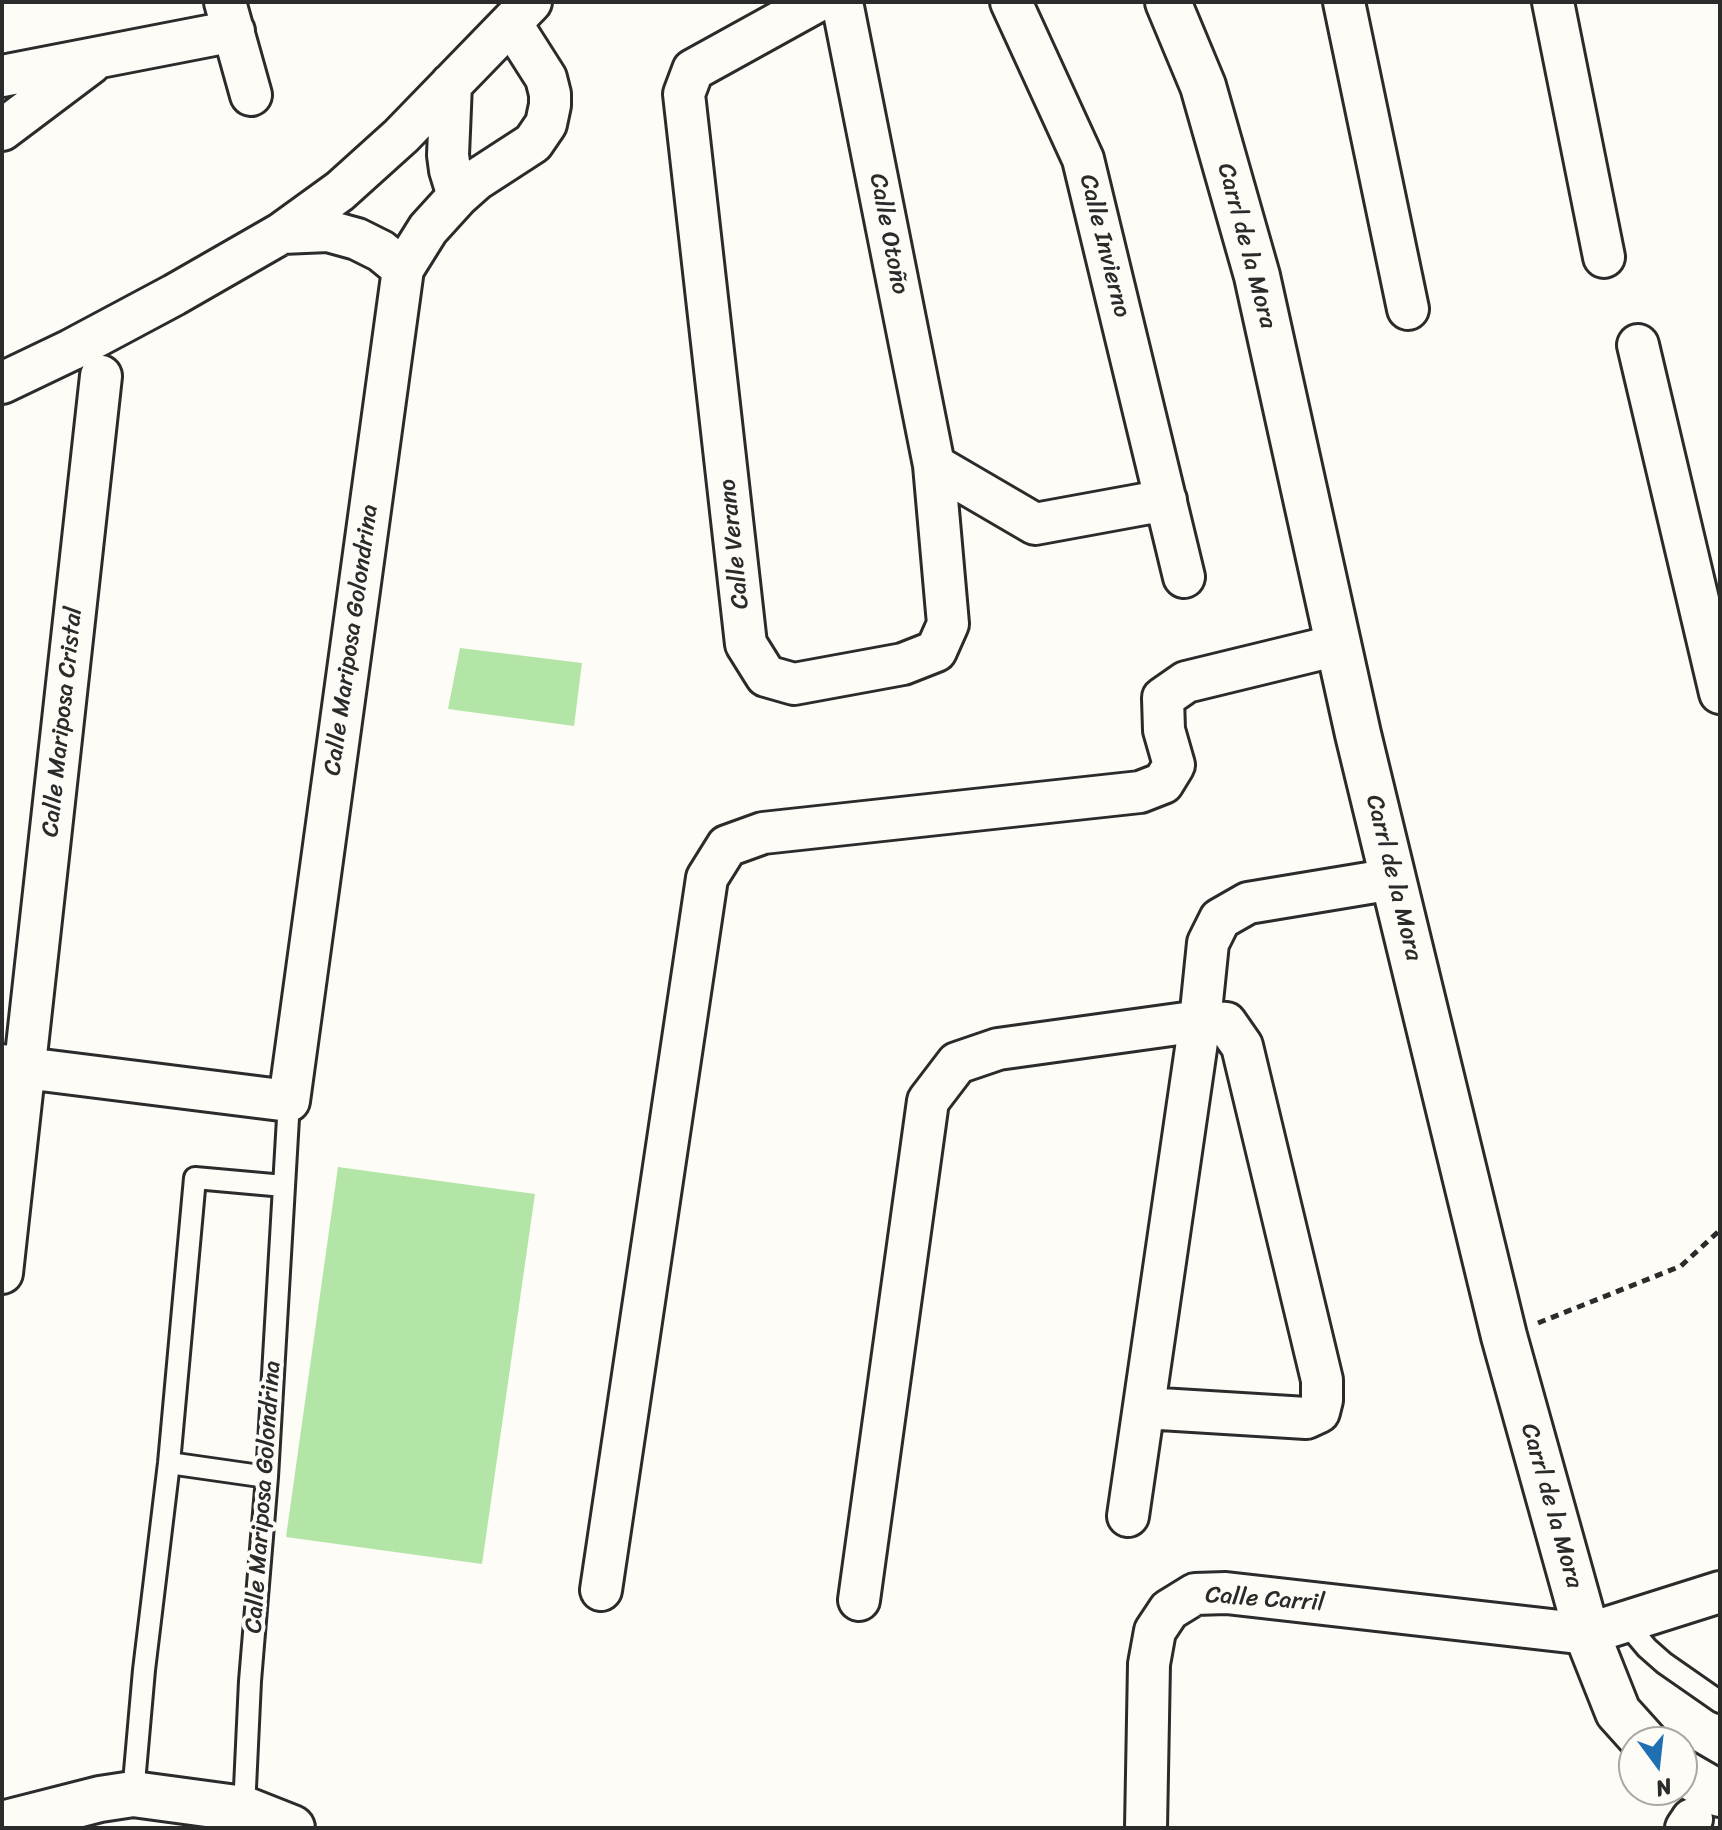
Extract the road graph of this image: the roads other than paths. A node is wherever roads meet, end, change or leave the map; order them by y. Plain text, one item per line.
1 (816, 2) edge
2 (842, 2) edge
3 (1011, 2) edge
4 (1168, 2) edge
5 (1344, 2) edge
6 (1553, 2) edge
7 (521, 12) edge
8 (230, 16) edge
9 (97, 59) junction
10 (2, 76) edge
11 (451, 84) junction
12 (251, 95) dead end
13 (2, 130) edge
14 (401, 136) junction
15 (458, 196) junction
16 (282, 233) junction
17 (1604, 257) dead end
18 (403, 269) junction
19 (1408, 309) dead end
20 (1638, 345) dead end
21 (101, 376) dead end
22 (2, 383) edge
23 (934, 465) junction
24 (1166, 500) junction
25 (1184, 577) dead end
26 (1338, 645) junction
27 (1720, 693) edge
28 (1393, 879) junction
29 (1200, 1021) junction
30 (13, 1066) edge
31 (289, 1101) junction
32 (284, 1186) junction
33 (2, 1273) edge
34 (1144, 1408) junction
35 (169, 1463) junction
36 (267, 1477) junction
37 (1128, 1516) dead end
38 (601, 1590) dead end
39 (1720, 1592) edge
40 (859, 1600) dead end
41 (1606, 1628) junction
42 (1720, 1702) edge
43 (1631, 1726) edge
44 (133, 1794) junction
45 (244, 1809) junction
46 (2, 1824) edge
47 (292, 1828) edge
48 (1146, 1828) edge

1 - 23 street, Calle Verano
2 - 23 street, Calle Otoño
3 - 24 street, Calle Invierno
4 - 26 street, Carrl de la Mora
5 - 19 street
6 - 17 street
7 - 11 street
7 - 15 street, Calle Mariposa Golondrina
8 - 9 street
8 - 12 street
9 - 10 street
9 - 13 street
11 - 14 street
11 - 15 street
14 - 15 street
14 - 16 street
15 - 18 street, Calle Mariposa Golondrina
16 - 18 street
16 - 22 street
18 - 31 street, Calle Mariposa Golondrina
20 - 27 street
21 - 30 street, Calle Mariposa Cristal
23 - 24 street
24 - 25 street, Calle Invierno
26 - 28 street, Carrl de la Mora
26 - 38 street
28 - 29 street
28 - 41 street, Carrl de la Mora
29 - 34 street
29 - 34 street
29 - 40 street
30 - 31 street
30 - 33 street, Calle Mariposa Cristal
31 - 32 lane, Calle Mariposa Golondrina
32 - 35 lane
32 - 36 lane, Calle Mariposa Golondrina
34 - 37 street
35 - 36 lane
35 - 44 lane
36 - 45 lane, Calle Mariposa Golondrina
39 - 41 street
41 - 42 lane
41 - 43 street, Carrl de la Mora
41 - 48 street, Calle Carril
44 - 45 street
44 - 46 street
45 - 47 street

